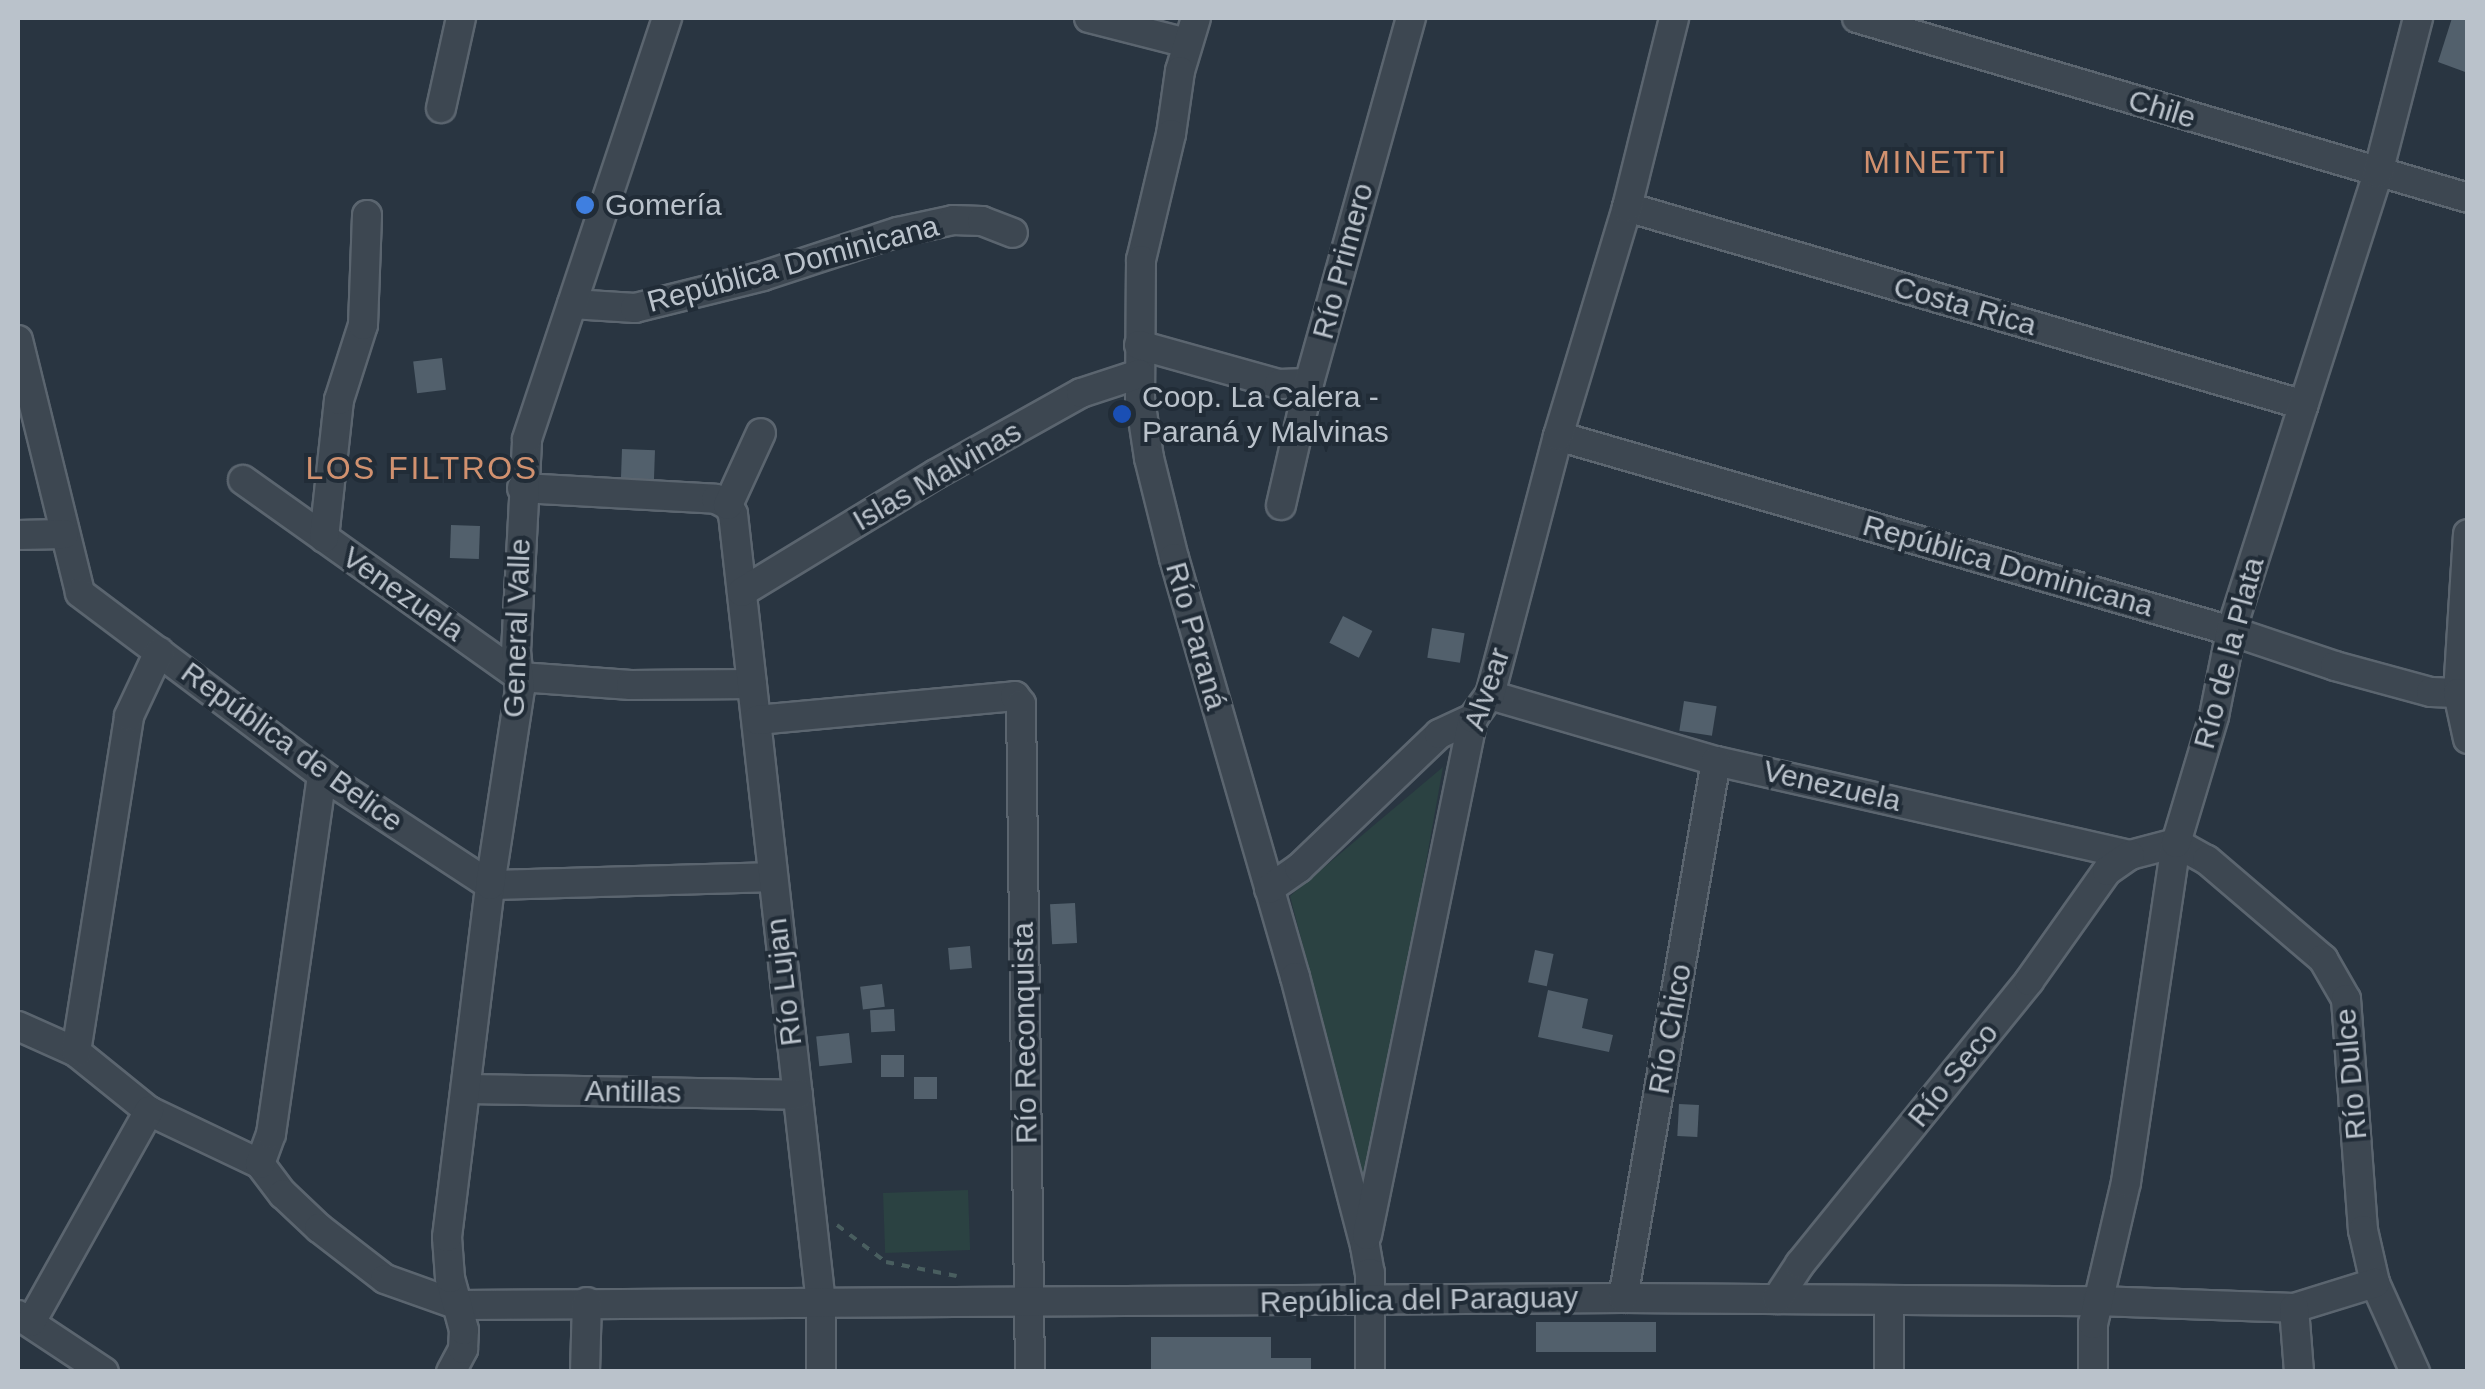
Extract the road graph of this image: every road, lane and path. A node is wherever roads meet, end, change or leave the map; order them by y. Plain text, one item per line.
1 (461, 18) edge
2 (666, 18) edge
3 (1089, 18) edge
4 (1411, 18) edge
5 (1674, 18) edge
6 (1857, 18) edge
7 (2418, 18) edge
8 (1192, 30) edge
9 (441, 108) dead end
10 (2378, 173) junction
11 (2468, 198) edge
12 (1627, 207) junction
13 (368, 216) dead end
14 (1013, 233) dead end
15 (572, 304) junction
16 (18, 340) edge
17 (1139, 345) junction
18 (1139, 374) junction
19 (1309, 383) junction
20 (2304, 405) junction
21 (761, 433) dead end
22 (1558, 436) junction
23 (243, 480) dead end
24 (522, 488) junction
25 (1281, 505) dead end
26 (731, 509) junction
27 (64, 534) junction
28 (2468, 534) edge
29 (18, 536) edge
30 (324, 538) junction
31 (742, 592) junction
32 (2231, 631) junction
33 (159, 652) junction
34 (520, 677) junction
35 (752, 684) junction
36 (2458, 693) junction
37 (1482, 706) junction
38 (756, 720) junction
39 (2468, 739) edge
40 (1716, 760) junction
41 (322, 775) junction
42 (2176, 844) junction
43 (2130, 856) junction
44 (771, 877) junction
45 (490, 885) junction
46 (1269, 889) junction
47 (18, 1026) edge
48 (76, 1052) junction
49 (468, 1089) junction
50 (798, 1096) junction
51 (149, 1112) junction
52 (260, 1164) junction
53 (811, 1211) junction
54 (1364, 1246) junction
55 (2375, 1283) junction
56 (1623, 1298) junction
57 (1778, 1298) junction
58 (2097, 1301) junction
59 (588, 1302) junction
60 (1029, 1302) junction
61 (1370, 1302) junction
62 (1888, 1302) junction
63 (821, 1303) junction
64 (991, 1303) junction
65 (458, 1306) junction
66 (2294, 1308) junction
67 (24, 1319) edge
68 (104, 1372) edge
69 (451, 1372) edge
70 (585, 1372) edge
71 (822, 1372) edge
72 (1030, 1372) edge
73 (1370, 1372) edge
74 (1889, 1372) edge
75 (2093, 1372) edge
76 (2299, 1372) edge
77 (2415, 1372) edge

1 - 9 street
2 - 15 street, General Valle
3 - 8 street
4 - 19 street, Río Primero
5 - 12 street, Alvear
6 - 10 street, Chile
7 - 10 street, Río de la Plata
8 - 17 street, Río Paraná
10 - 11 street, Chile
10 - 20 street, Río de la Plata
12 - 20 street, Costa Rica
12 - 22 street, Alvear
13 - 30 street
14 - 15 street, República Dominicana
15 - 24 street, General Valle
16 - 27 street, República de Belice
17 - 18 street, Río Paraná
17 - 19 street
18 - 31 street, Islas Malvinas
18 - 46 street, Río Paraná
19 - 25 street, Río Primero
20 - 32 street, Río de la Plata
21 - 26 street
22 - 32 street, República Dominicana
22 - 37 street, Alvear
23 - 30 street, Venezuela
24 - 26 street
24 - 34 street, General Valle
26 - 31 street, Río Lujan
27 - 29 street
27 - 33 street, República de Belice
28 - 36 street
30 - 34 street, Venezuela
31 - 35 street, Río Lujan
32 - 36 street, República Dominicana
32 - 42 street, Río de la Plata
33 - 41 street, República de Belice
33 - 48 street
34 - 35 street
34 - 45 street, General Valle
35 - 38 street, Río Lujan
36 - 39 street
37 - 40 street, Venezuela
37 - 46 street
37 - 54 street, Alvear
38 - 44 street, Río Lujan
38 - 60 street, Río Reconquista
40 - 43 street, Venezuela
40 - 56 street, Río Chico
41 - 45 street, República de Belice
41 - 52 street
42 - 43 street, Venezuela
42 - 55 street, Río Dulce
42 - 58 street, Río de la Plata
43 - 57 street, Río Seco
44 - 45 street
44 - 50 street, Río Lujan
45 - 49 street, General Valle
46 - 54 street, Río Paraná
47 - 48 street
48 - 51 street
49 - 50 street, Antillas
49 - 65 street, General Valle
50 - 53 street, Río Lujan
51 - 52 street
51 - 67 street
52 - 65 street
53 - 63 street, Río Lujan
53 - 64 path
54 - 61 street, Alvear
55 - 66 street, República del Paraguay
55 - 77 street, Río Dulce
56 - 57 street, República del Paraguay
56 - 61 street, República del Paraguay
57 - 62 street, República del Paraguay
58 - 62 street, República del Paraguay
58 - 66 street, República del Paraguay
58 - 75 street, Río de la Plata
59 - 63 street, República del Paraguay
59 - 65 street, República del Paraguay
59 - 70 street
60 - 61 street, República del Paraguay
60 - 64 street, República del Paraguay
60 - 72 street, Río Reconquista
61 - 73 street, Alvear
62 - 74 street
63 - 64 street, República del Paraguay
63 - 71 street, Río Lujan
65 - 69 street, General Valle
66 - 76 street
67 - 68 street

